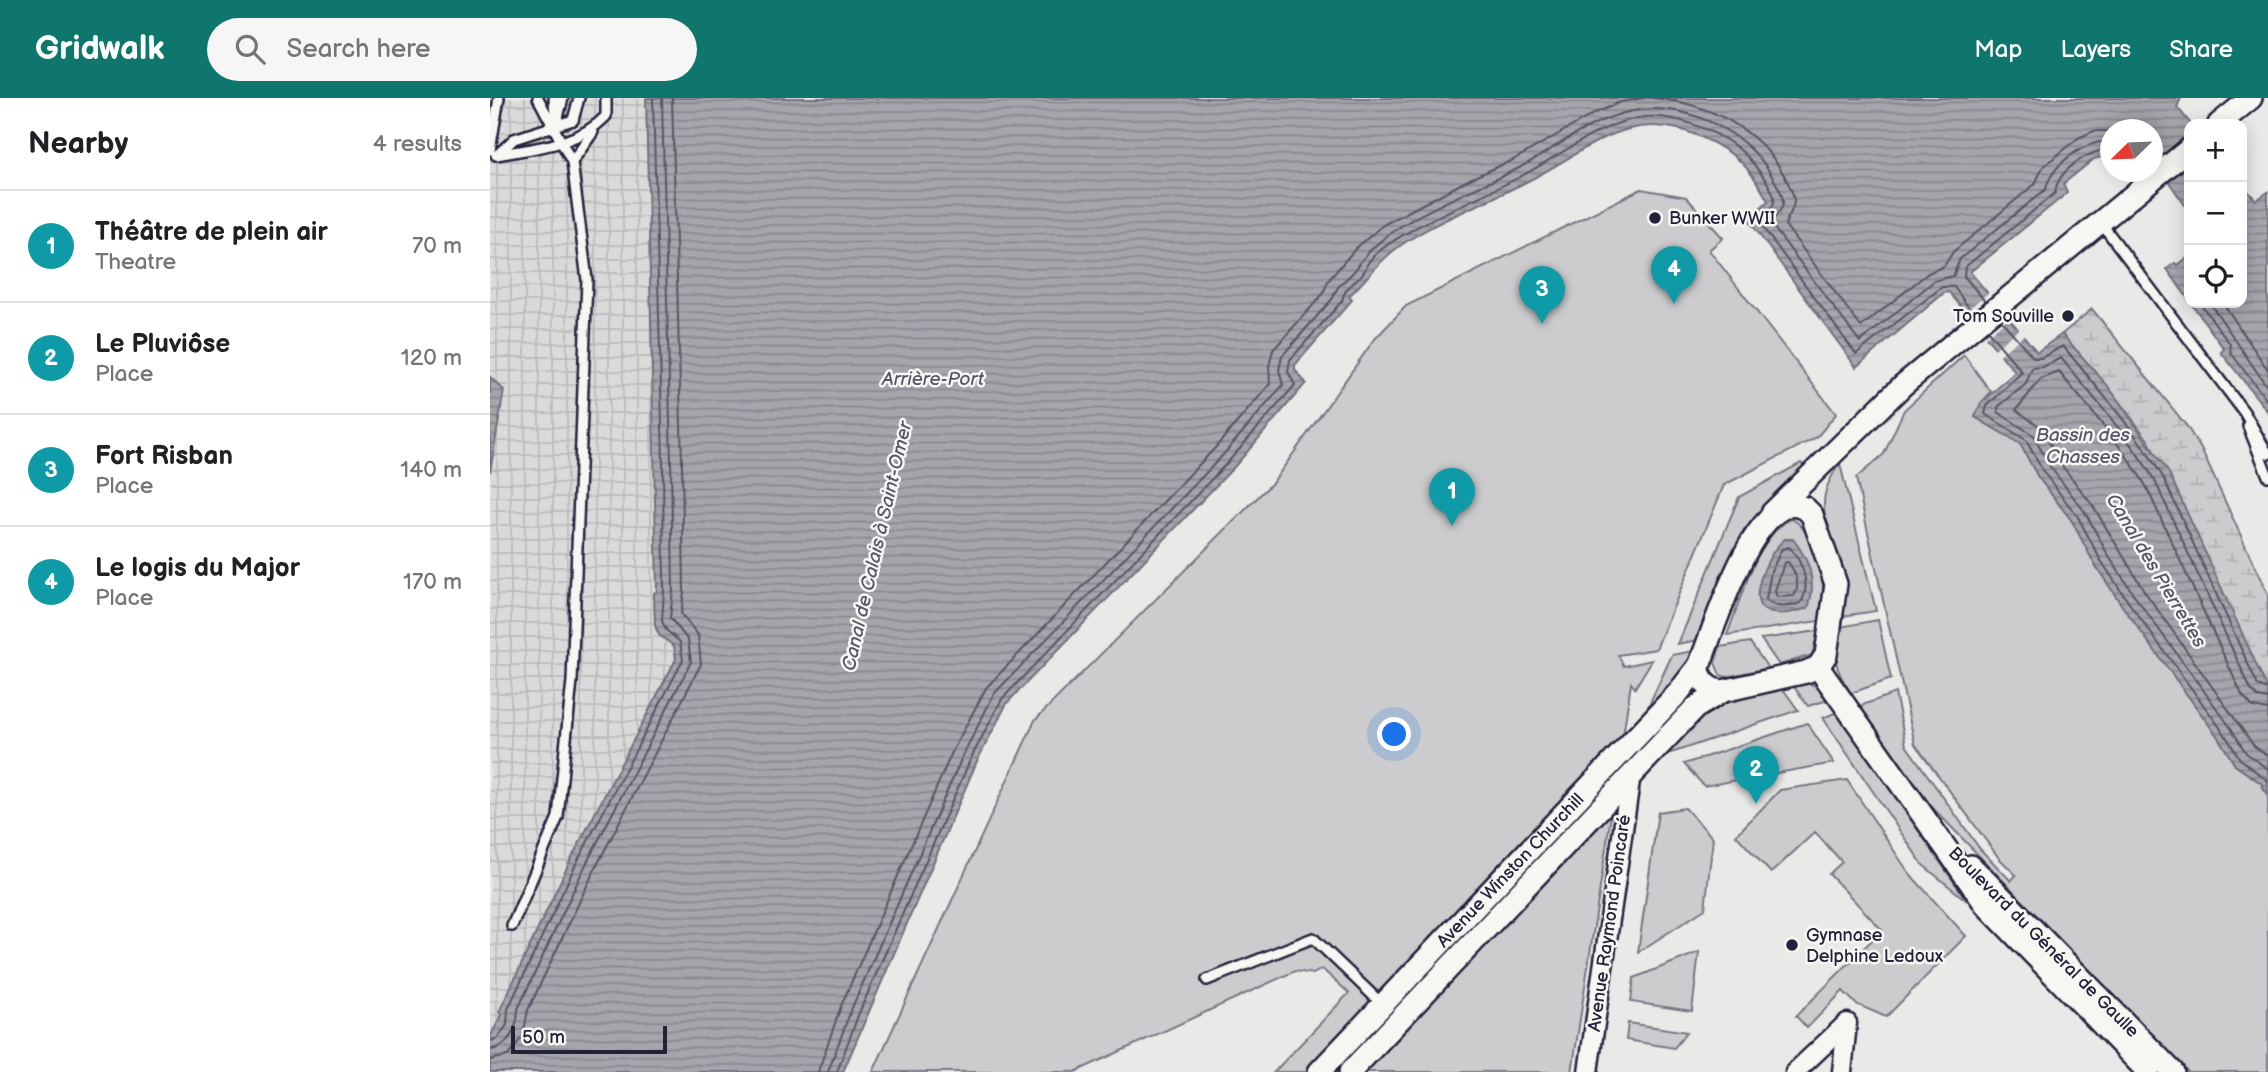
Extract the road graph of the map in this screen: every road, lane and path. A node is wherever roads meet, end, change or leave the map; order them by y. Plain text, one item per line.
1 (499, 98) edge
2 (538, 98) edge
3 (554, 98) edge
4 (563, 98) edge
5 (578, 98) edge
6 (606, 98) edge
7 (2251, 98) edge
8 (2225, 119) edge
9 (554, 126) junction
10 (595, 129) junction
11 (561, 141) junction
12 (492, 152) edge
13 (2184, 153) edge
14 (572, 162) junction
15 (2100, 222) junction
16 (2239, 405) junction
17 (1837, 450) junction
18 (2268, 454) edge
19 (2268, 476) edge
20 (1772, 513) junction
21 (1812, 515) junction
22 (1699, 666) junction
23 (1818, 667) junction
24 (1723, 691) junction
25 (1631, 774) junction
26 (512, 926) dead end
27 (1207, 980) dead end
28 (1382, 1004) junction
29 (2160, 1070) edge
30 (1319, 1072) edge
31 (1350, 1072) edge
32 (1588, 1072) edge
33 (1795, 1072) edge
34 (1842, 1072) edge

1 - 12 lane
2 - 9 lane
3 - 9 lane
4 - 9 lane
5 - 9 lane
6 - 10 lane
7 - 8 street
9 - 11 lane
9 - 12 lane
10 - 11 lane
10 - 14 lane
11 - 12 lane
11 - 14 lane
13 - 15 street
14 - 26 lane
15 - 16 lane
15 - 17 street
16 - 18 lane
16 - 19 lane
17 - 20 street, Avenue Winston Churchill
17 - 21 street
20 - 21 street
20 - 22 street, Avenue Winston Churchill
21 - 23 street
22 - 24 street
22 - 28 street, Avenue Winston Churchill
23 - 24 street, Avenue Winston Churchill
23 - 29 street, Boulevard du Général de Gaulle
24 - 25 street, Avenue Winston Churchill
25 - 31 street, Avenue Winston Churchill
25 - 32 street, Avenue Raymond Poincaré
27 - 28 lane
28 - 30 street, Avenue Winston Churchill
33 - 34 street

